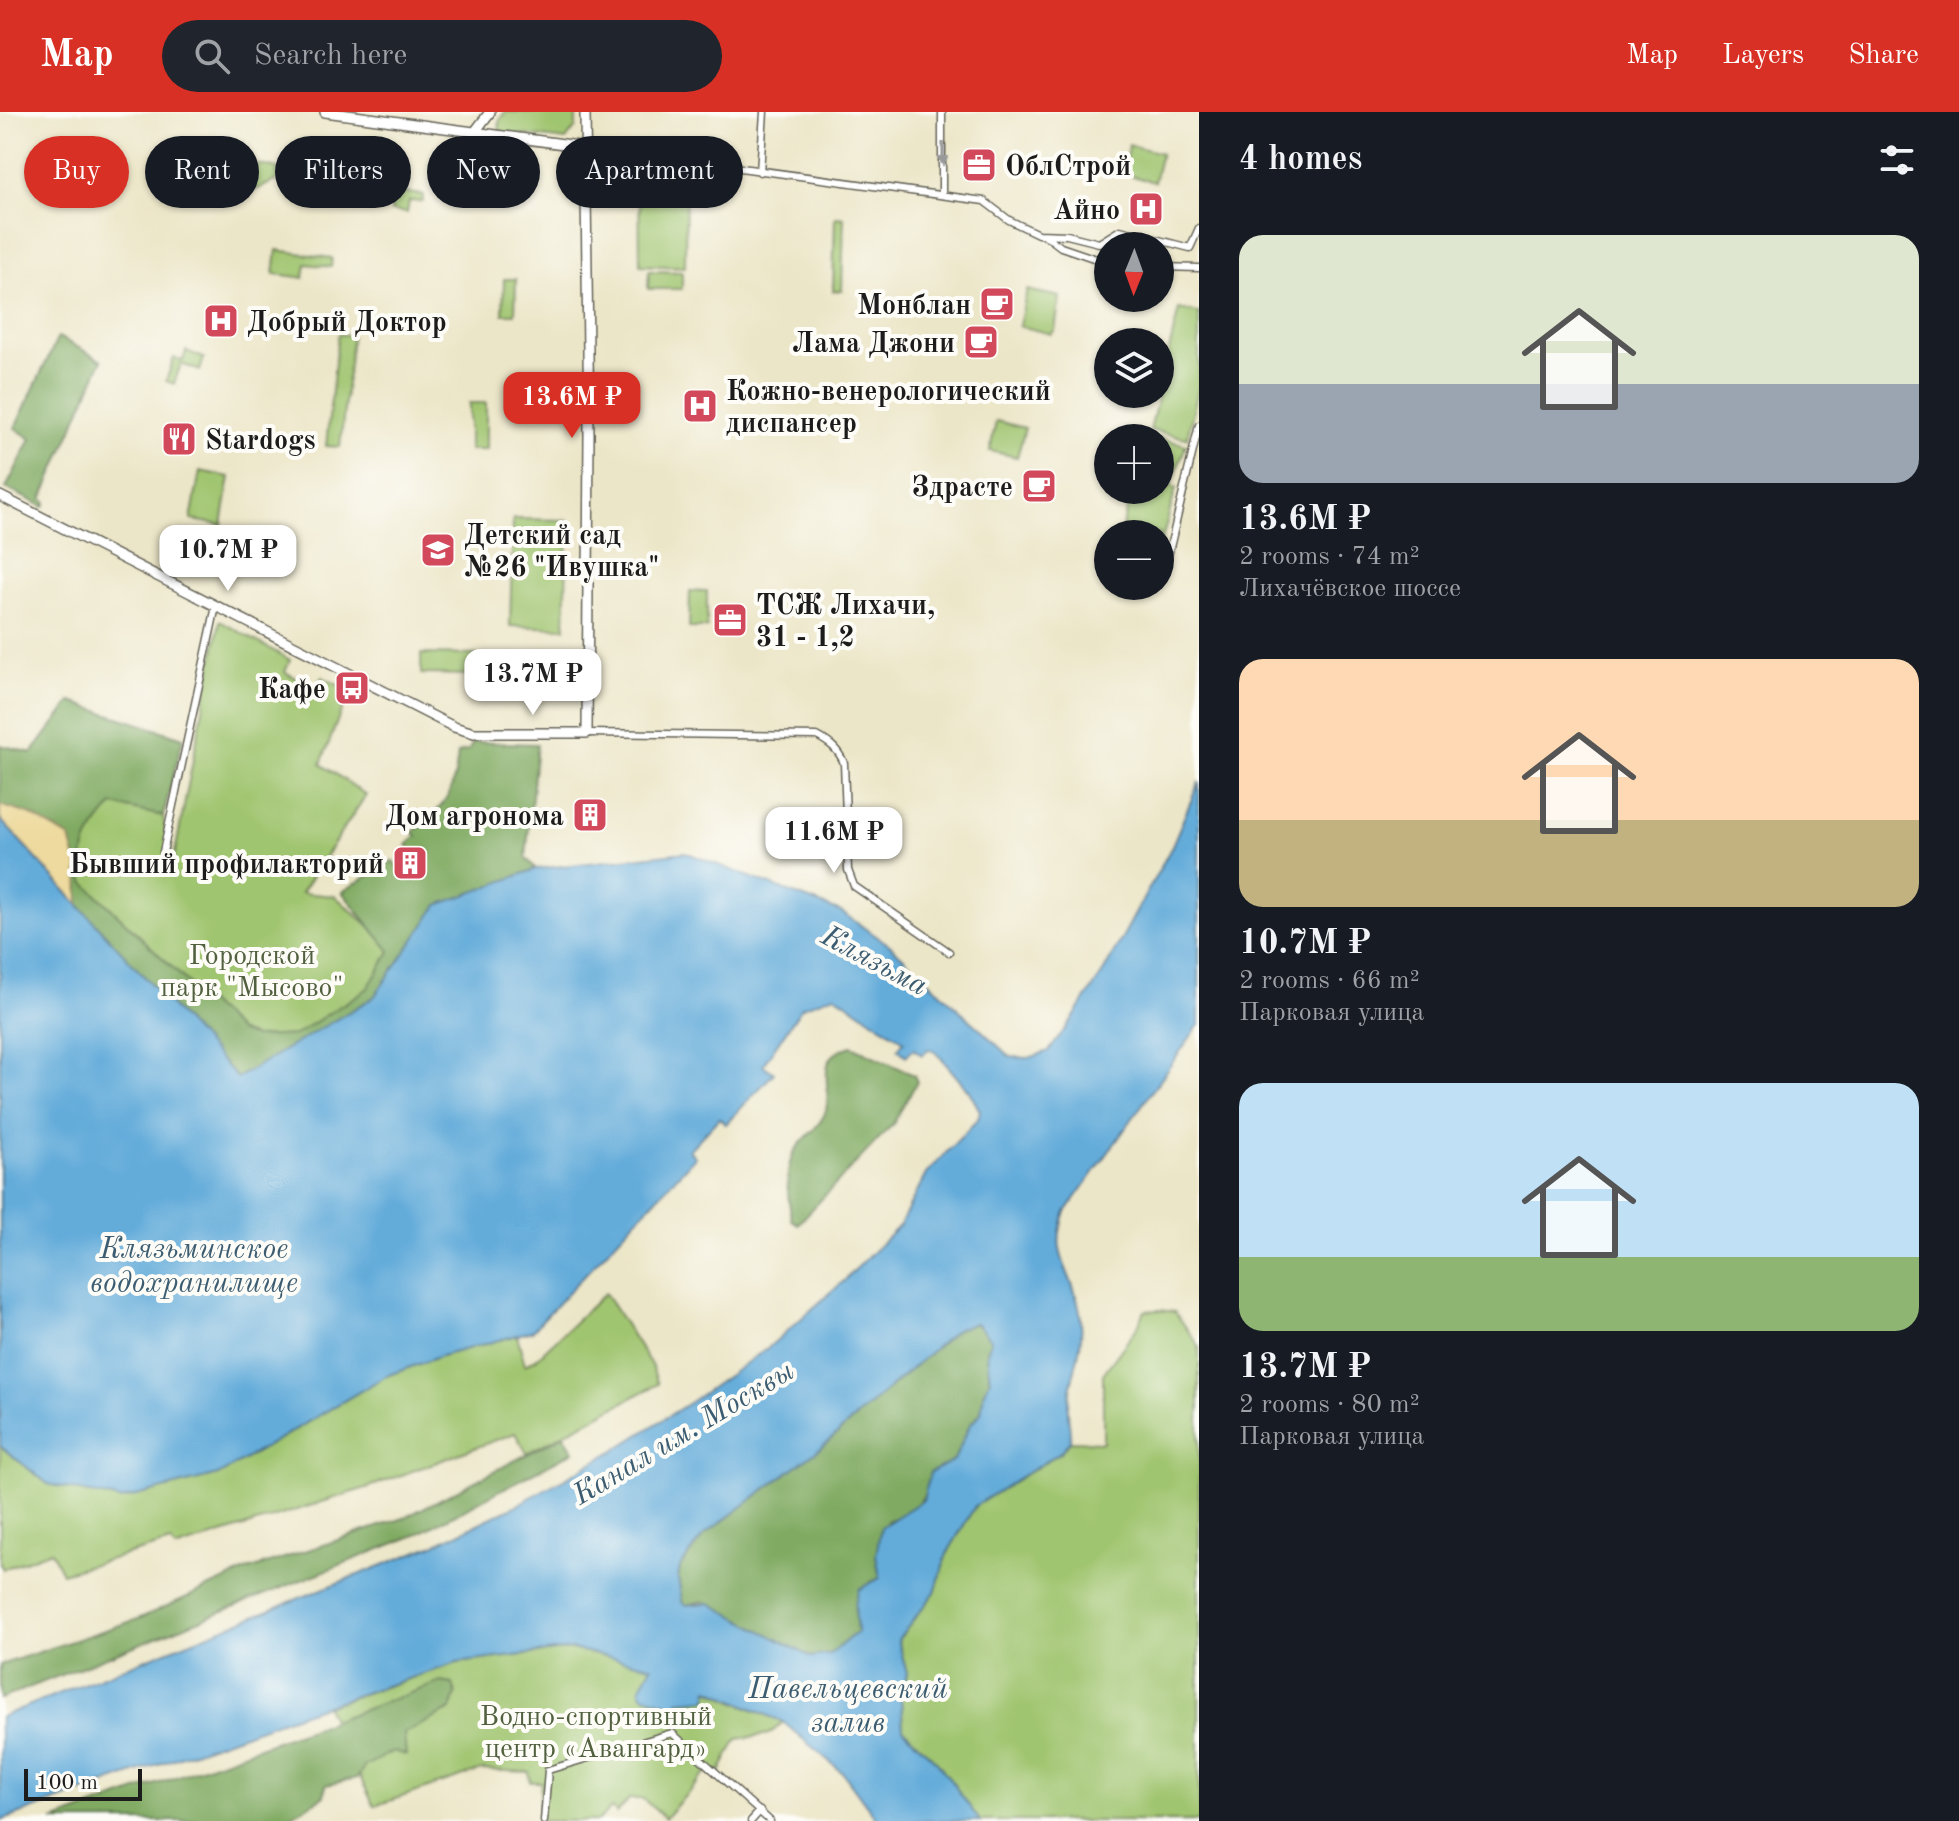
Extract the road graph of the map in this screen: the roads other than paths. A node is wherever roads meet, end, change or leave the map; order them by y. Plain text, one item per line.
1 (325, 112) edge
2 (490, 112) edge
3 (585, 112) edge
4 (764, 112) edge
5 (942, 112) edge
6 (474, 133) junction
7 (586, 136) edge
8 (556, 143) edge
9 (743, 170) edge
10 (760, 172) junction
11 (942, 195) junction
12 (586, 208) edge
13 (1199, 228) edge
14 (1045, 235) junction
15 (1094, 258) edge
16 (1174, 267) edge
17 (1199, 268) edge
18 (1199, 425) edge
19 (0, 496) edge
20 (1174, 531) edge
21 (216, 606) junction
22 (587, 733) junction
23 (163, 852) dead end
24 (949, 952) dead end
25 (760, 1811) junction
26 (544, 1821) edge
27 (751, 1821) edge
28 (770, 1821) edge

1 - 6 street
2 - 6 street
3 - 7 street
4 - 10 street
5 -> 11 street
6 - 8 street
9 - 10 street
10 - 11 street
11 - 14 street
12 - 22 street
13 - 14 street
14 - 15 street
16 - 17 street
18 - 20 street
19 - 21 street
21 - 22 street
21 - 23 street
22 - 24 street
25 - 26 street
25 - 27 street
25 - 28 street

